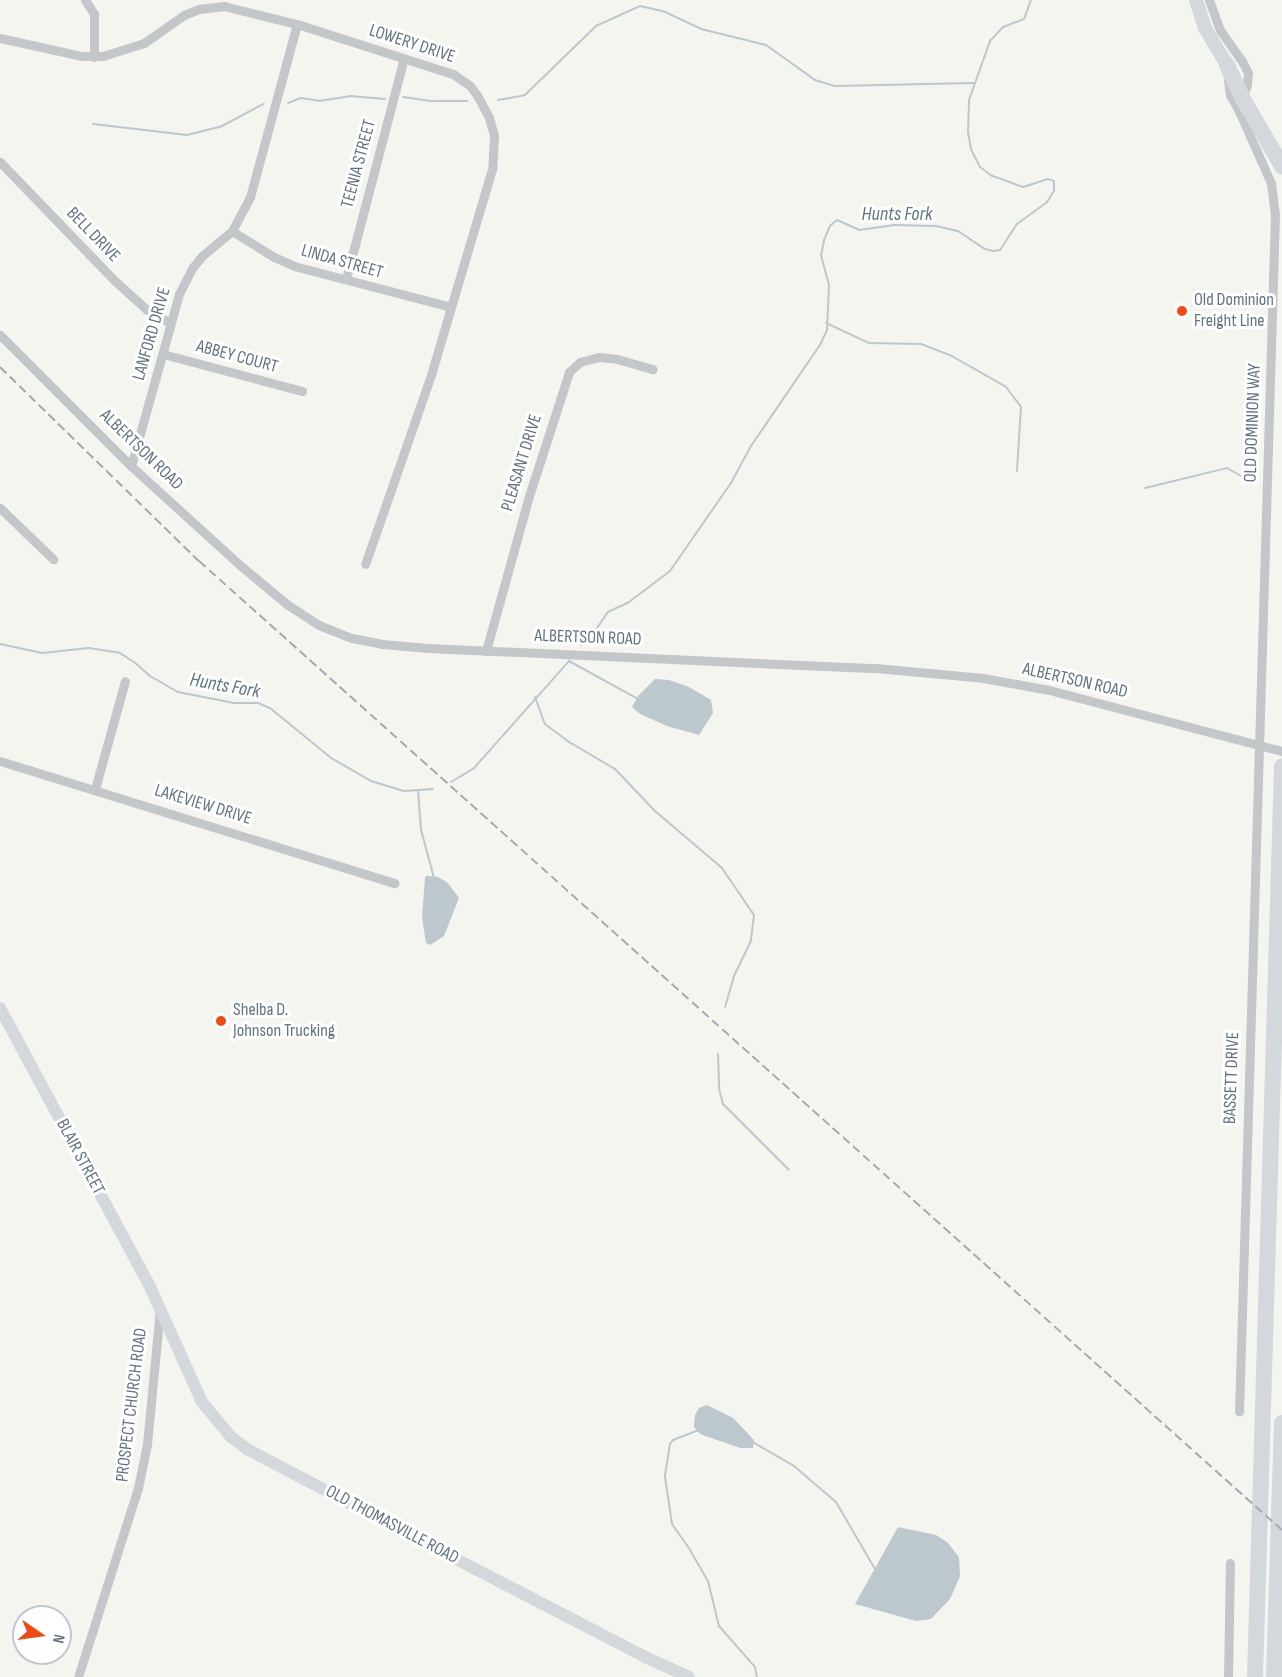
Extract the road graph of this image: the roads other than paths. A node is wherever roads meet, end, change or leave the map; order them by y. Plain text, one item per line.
1 (85, 0) edge
2 (1199, 1) edge
3 (297, 24) junction
4 (0, 38) edge
5 (94, 57) junction
6 (404, 58) junction
7 (1227, 65) joint
8 (1240, 104) junction
9 (0, 162) edge
10 (1282, 166) edge
11 (232, 231) junction
12 (346, 279) junction
13 (451, 307) junction
14 (170, 323) junction
15 (0, 335) edge
16 (163, 354) junction
17 (653, 369) dead end
18 (302, 391) dead end
19 (131, 466) junction
20 (0, 508) edge
21 (53, 559) dead end
22 (365, 564) dead end
23 (486, 651) junction
24 (125, 681) dead end
25 (1259, 746) junction
26 (1282, 751) edge
27 (0, 761) edge
28 (1282, 766) edge
29 (95, 789) junction
30 (395, 884) dead end
31 (0, 1008) edge
32 (160, 1307) junction
33 (1239, 1411) dead end
34 (1282, 1423) edge
35 (1230, 1563) dead end
36 (78, 1677) edge
37 (689, 1677) edge
38 (1228, 1677) edge
39 (1255, 1677) edge
40 (1274, 1677) edge

1 - 5 street
2 - 7 main road
2 - 8 street, OLD DOMINION WAY
3 - 5 street, LOWERY DRIVE
3 - 6 street, LOWERY DRIVE
3 - 11 street, LANFORD DRIVE
4 - 5 street, LOWERY DRIVE
6 - 12 street, TEENIA STREET
6 - 13 street, LOWERY DRIVE
7 - 8 highway
8 - 10 highway
8 - 25 street, OLD DOMINION WAY
9 - 14 street, BELL DRIVE
11 - 12 street, LINDA STREET
11 - 14 street, LANFORD DRIVE
12 - 13 street, LINDA STREET
13 - 22 street, LOWERY DRIVE
14 - 16 street, LANFORD DRIVE
15 - 19 street, ALBERTSON ROAD
16 - 18 street, ABBEY COURT
16 - 19 street, LANFORD DRIVE
17 - 23 street, PLEASANT DRIVE
19 - 23 street, ALBERTSON ROAD
20 - 21 street
23 - 25 street, ALBERTSON ROAD
24 - 29 street
25 - 26 street, ALBERTSON ROAD
25 - 33 street, BASSETT DRIVE
27 - 29 street, LAKEVIEW DRIVE
28 - 39 highway
29 - 30 street, LAKEVIEW DRIVE
31 - 32 street, BLAIR STREET
32 - 36 street, PROSPECT CHURCH ROAD
32 - 37 street, OLD THOMASVILLE ROAD
34 - 40 highway
35 - 38 street

